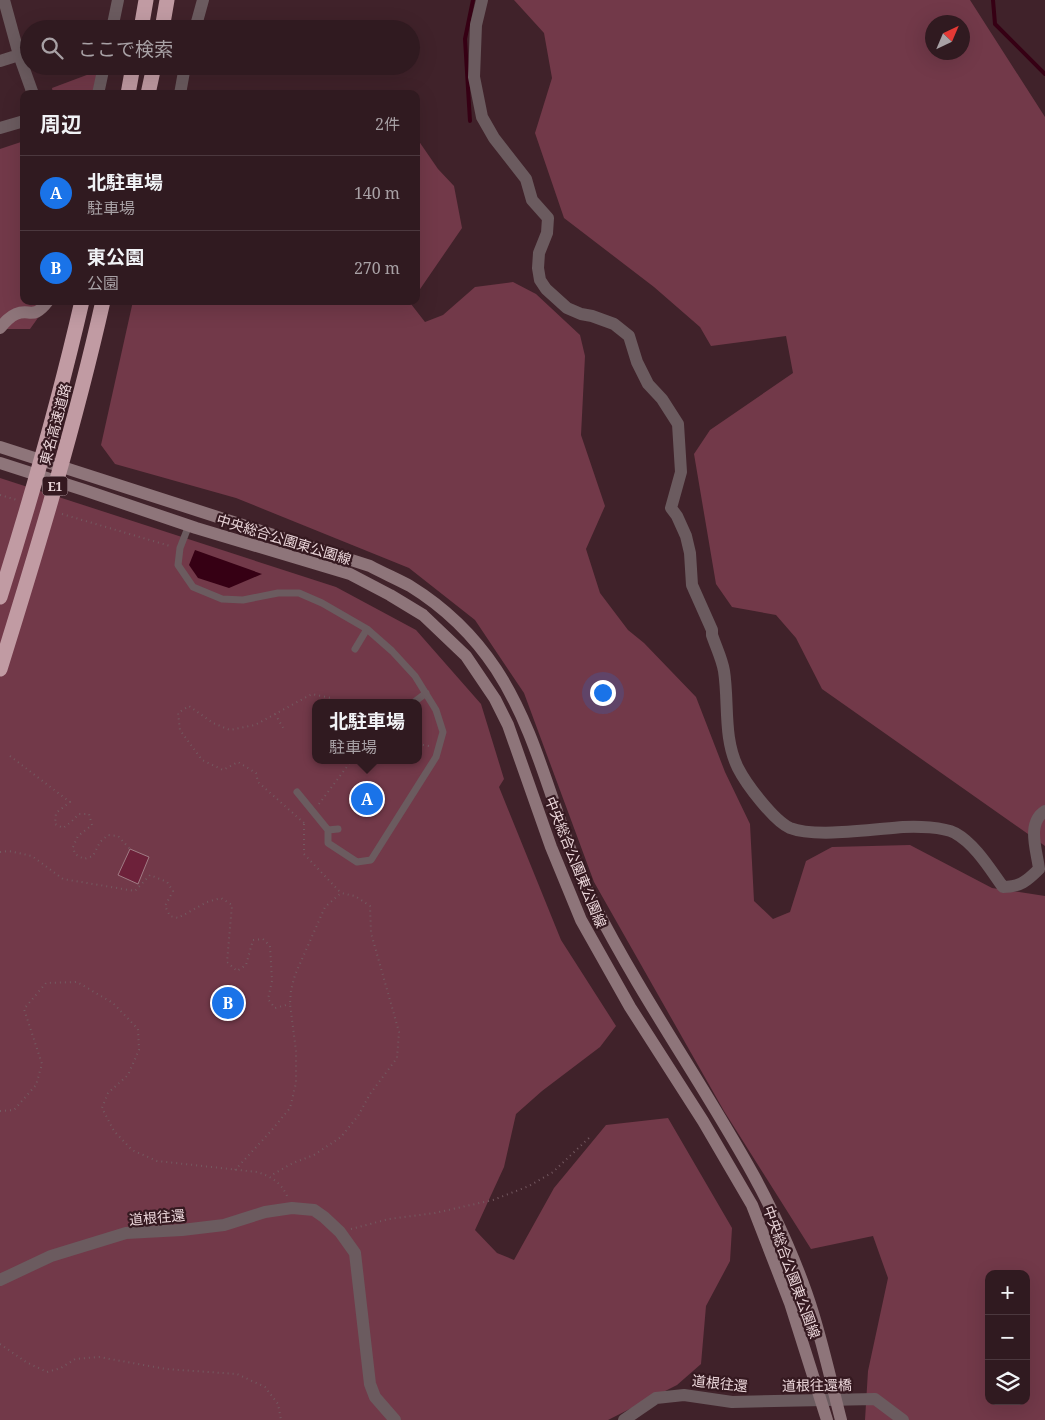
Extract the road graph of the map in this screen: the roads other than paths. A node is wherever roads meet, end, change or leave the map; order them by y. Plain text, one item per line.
1 (4, 0) edge
2 (118, 0) edge
3 (146, 0) edge
4 (167, 0) edge
5 (203, 0) edge
6 (482, 0) edge
7 (114, 20) edge
8 (143, 20) edge
9 (164, 20) edge
10 (197, 20) edge
11 (20, 55) joint
12 (0, 61) edge
13 (27, 75) edge
14 (102, 75) edge
15 (131, 75) edge
16 (152, 75) edge
17 (183, 75) edge
18 (32, 90) edge
19 (99, 90) edge
20 (129, 90) edge
21 (149, 90) edge
22 (181, 90) edge
23 (20, 122) edge
24 (0, 128) edge
25 (45, 305) edge
26 (81, 305) edge
27 (102, 305) edge
28 (0, 328) edge
29 (0, 447) edge
30 (0, 463) edge
31 (194, 508) junction
32 (189, 525) junction
33 (0, 597) edge
34 (367, 629) junction
35 (355, 649) dead end
36 (0, 669) edge
37 (426, 693) junction
38 (418, 699) edge
39 (297, 792) dead end
40 (1045, 811) edge
41 (338, 828) dead end
42 (328, 830) junction
43 (0, 1280) edge
44 (760, 1402) joint
45 (395, 1420) edge
46 (624, 1420) edge
47 (826, 1420) edge
48 (841, 1420) edge
49 (903, 1420) edge

1 - 11 street
2 - 7 street
3 - 8 highway
4 - 9 highway
5 - 10 street
6 - 40 street
11 - 12 street
13 - 18 street
14 - 19 street
15 - 20 highway
16 - 21 highway
17 - 22 street
23 - 24 street
25 - 28 street
26 - 33 highway, 東名高速道路 / E1
27 - 36 highway, 東名高速道路 / E1
29 - 31 street
30 - 32 street, 中央総合公園東公園線
31 - 32 street
31 - 48 street
32 - 34 lane
32 - 47 street, 中央総合公園東公園線
34 - 35 lane
34 - 37 lane
37 - 38 lane
37 - 42 lane
39 - 42 lane
41 - 42 lane
43 - 45 street, 道根往還
44 - 46 street, 道根往還
44 - 49 street, 道根往還橋

